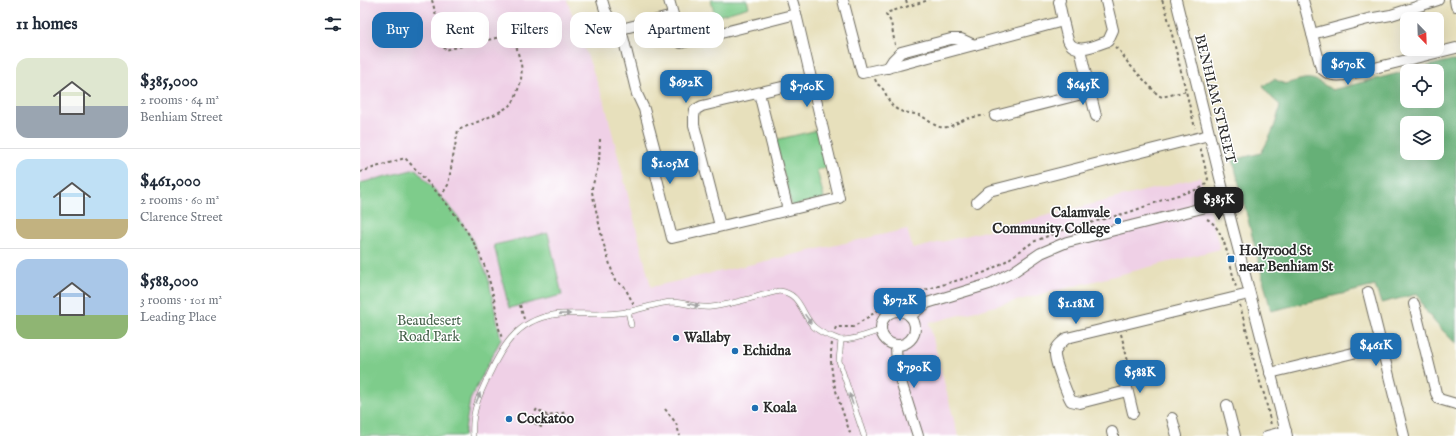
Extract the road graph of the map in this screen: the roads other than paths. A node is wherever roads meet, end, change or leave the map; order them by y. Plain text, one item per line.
1 (602, 0) edge
2 (670, 0) edge
3 (792, 0) edge
4 (844, 0) edge
5 (1060, 0) edge
6 (1176, 0) edge
7 (1303, 0) edge
8 (1438, 0) edge
9 (1455, 0) edge
10 (1106, 1) edge
11 (1456, 6) edge
12 (606, 12) edge
13 (672, 12) edge
14 (796, 14) junction
15 (1063, 21) junction
16 (724, 32) edge
17 (1312, 34) junction
18 (974, 45) junction
19 (626, 48) edge
20 (1456, 48) edge
21 (1080, 49) junction
22 (888, 68) junction
23 (812, 80) junction
24 (1090, 92) junction
25 (759, 93) junction
26 (995, 116) road end
27 (1096, 116) dead end
28 (1209, 135) junction
29 (977, 202) dead end
30 (1226, 202) junction
31 (788, 210) junction
32 (720, 226) junction
33 (1368, 292) dead end
34 (1249, 294) junction
35 (1414, 304) dead end
36 (628, 311) junction
37 (910, 316) junction
38 (631, 325) dead end
39 (881, 330) junction
40 (841, 340) junction
41 (896, 345) junction
42 (1382, 346) junction
43 (1270, 373) junction
44 (1125, 380) road end
45 (1127, 391) junction
46 (1456, 404) edge
47 (1227, 405) dead end
48 (1133, 414) dead end
49 (1172, 418) dead end
50 (1286, 434) edge
51 (1270, 435) edge
52 (473, 436) edge
53 (864, 436) edge
54 (918, 436) edge
55 (1177, 436) edge
56 (1235, 436) edge
57 (1404, 436) edge

1 - 12 street
2 - 13 street
3 - 14 street
4 - 22 street
5 - 15 street
6 - 28 street, BENHIAM STREET
7 - 17 street
8 - 17 street
9 - 11 street
10 - 21 street
14 - 16 street
14 - 23 street
15 - 18 street
15 - 21 street
17 - 20 street
18 - 22 street
18 - 22 street
19 - 32 street
21 - 24 street
23 - 25 street
23 - 31 street
24 - 26 street
24 - 27 street
25 - 31 street
25 - 32 street
28 - 29 street
28 - 30 street, BENHIAM STREET
30 - 34 street, BENHIAM STREET
30 - 37 street
31 - 32 street
33 - 42 street
34 - 43 street, BENHIAM STREET
34 - 45 street
35 - 46 street
36 - 38 lane
36 -> 40 lane
52 -> 36 lane
37 - 39 street
37 - 41 street
39 - 40 lane
39 - 41 street
53 -> 40 lane
41 - 54 street
42 - 43 street
42 - 57 street
43 - 50 street, BENHIAM STREET
44 - 45 street
45 - 48 street
47 - 56 street
49 - 55 street
50 - 51 street

